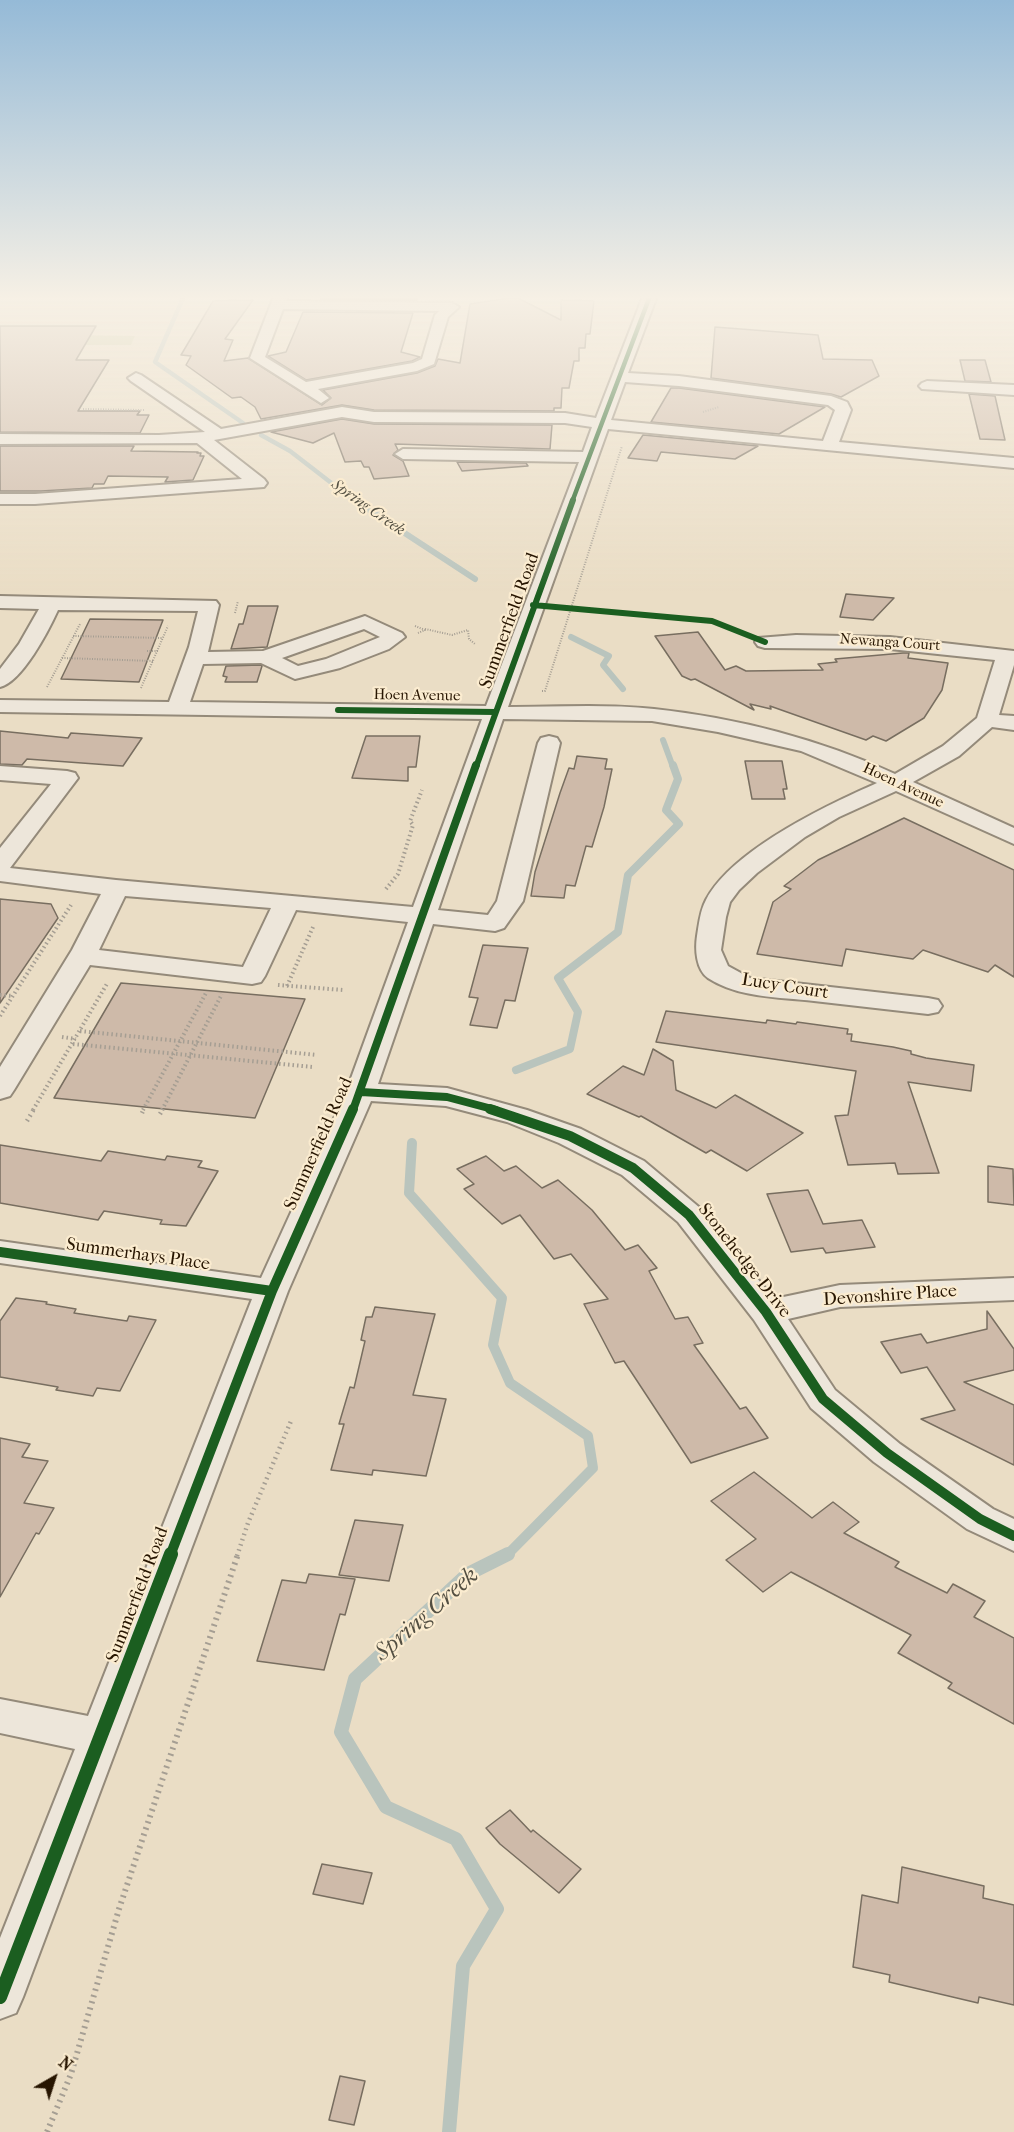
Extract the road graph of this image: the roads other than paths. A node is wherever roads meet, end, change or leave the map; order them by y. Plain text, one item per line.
1 (161, 395) edge
2 (318, 395) edge
3 (612, 395) edge
4 (789, 395) edge
5 (989, 395) edge
6 (1012, 399) edge
7 (178, 407) junction
8 (153, 408) road end
9 (626, 411) dead end
10 (342, 412) junction
11 (603, 417) junction
12 (219, 435) junction
13 (201, 438) junction
14 (0, 439) edge
15 (829, 447) junction
16 (403, 454) dead end
17 (588, 457) junction
18 (225, 458) junction
19 (1014, 463) edge
20 (208, 488) junction
21 (0, 499) edge
22 (0, 602) edge
23 (51, 604) junction
24 (765, 642) dead end
25 (265, 657) junction
26 (1014, 657) edge
27 (195, 658) junction
28 (0, 681) edge
29 (0, 706) edge
30 (178, 707) junction
31 (495, 712) junction
32 (987, 720) junction
33 (1014, 723) edge
34 (549, 743) dead end
35 (0, 773) edge
36 (895, 783) junction
37 (0, 824) edge
38 (27, 826) junction
39 (1014, 837) edge
40 (0, 864) edge
41 (0, 874) edge
42 (116, 888) junction
43 (287, 902) junction
44 (423, 915) junction
45 (81, 956) junction
46 (928, 1006) dead end
47 (0, 1090) edge
48 (361, 1092) junction
49 (0, 1252) edge
50 (1014, 1289) edge
51 (272, 1291) junction
52 (766, 1312) junction
53 (1014, 1536) edge
54 (0, 1716) edge
55 (101, 1737) junction
56 (0, 1997) edge

1 - 7 street
2 - 10 street
3 - 11 street, Summerfield Road
4 - 15 street
5 - 6 street
7 - 8 street
7 - 12 street
9 - 11 street
10 - 11 street
10 - 12 street
11 - 15 street
11 - 17 street, Summerfield Road
12 - 13 street
13 - 14 street
13 - 18 street
15 - 19 street
16 - 17 street
17 - 31 street, Summerfield Road
18 - 20 street
18 - 20 street
20 - 21 street
22 - 23 street
23 - 27 street
23 - 28 street
24 - 26 street, Newanga Court
25 - 25 street
25 - 27 street
26 - 32 street
27 - 30 street
29 - 30 street, Hoen Avenue
30 - 31 street, Hoen Avenue
31 - 36 street, Hoen Avenue
31 - 44 street, Summerfield Road
32 - 33 street
32 - 36 street, Lucy Court
34 - 44 street
35 - 38 street
36 - 39 street, Hoen Avenue
36 - 46 street, Lucy Court
37 - 38 street
38 - 40 street
41 - 42 street
42 - 43 street
42 - 45 street
43 - 44 street
43 - 45 street
44 - 48 street, Summerfield Road
45 - 47 street
48 - 51 street, Summerfield Road
48 - 52 street, Stonehedge Drive
49 - 51 street, Summerhays Place
50 - 52 street, Devonshire Place
51 - 55 street, Summerfield Road
52 - 53 street, Stonehedge Drive
54 - 55 street
55 - 56 street, Summerfield Road

